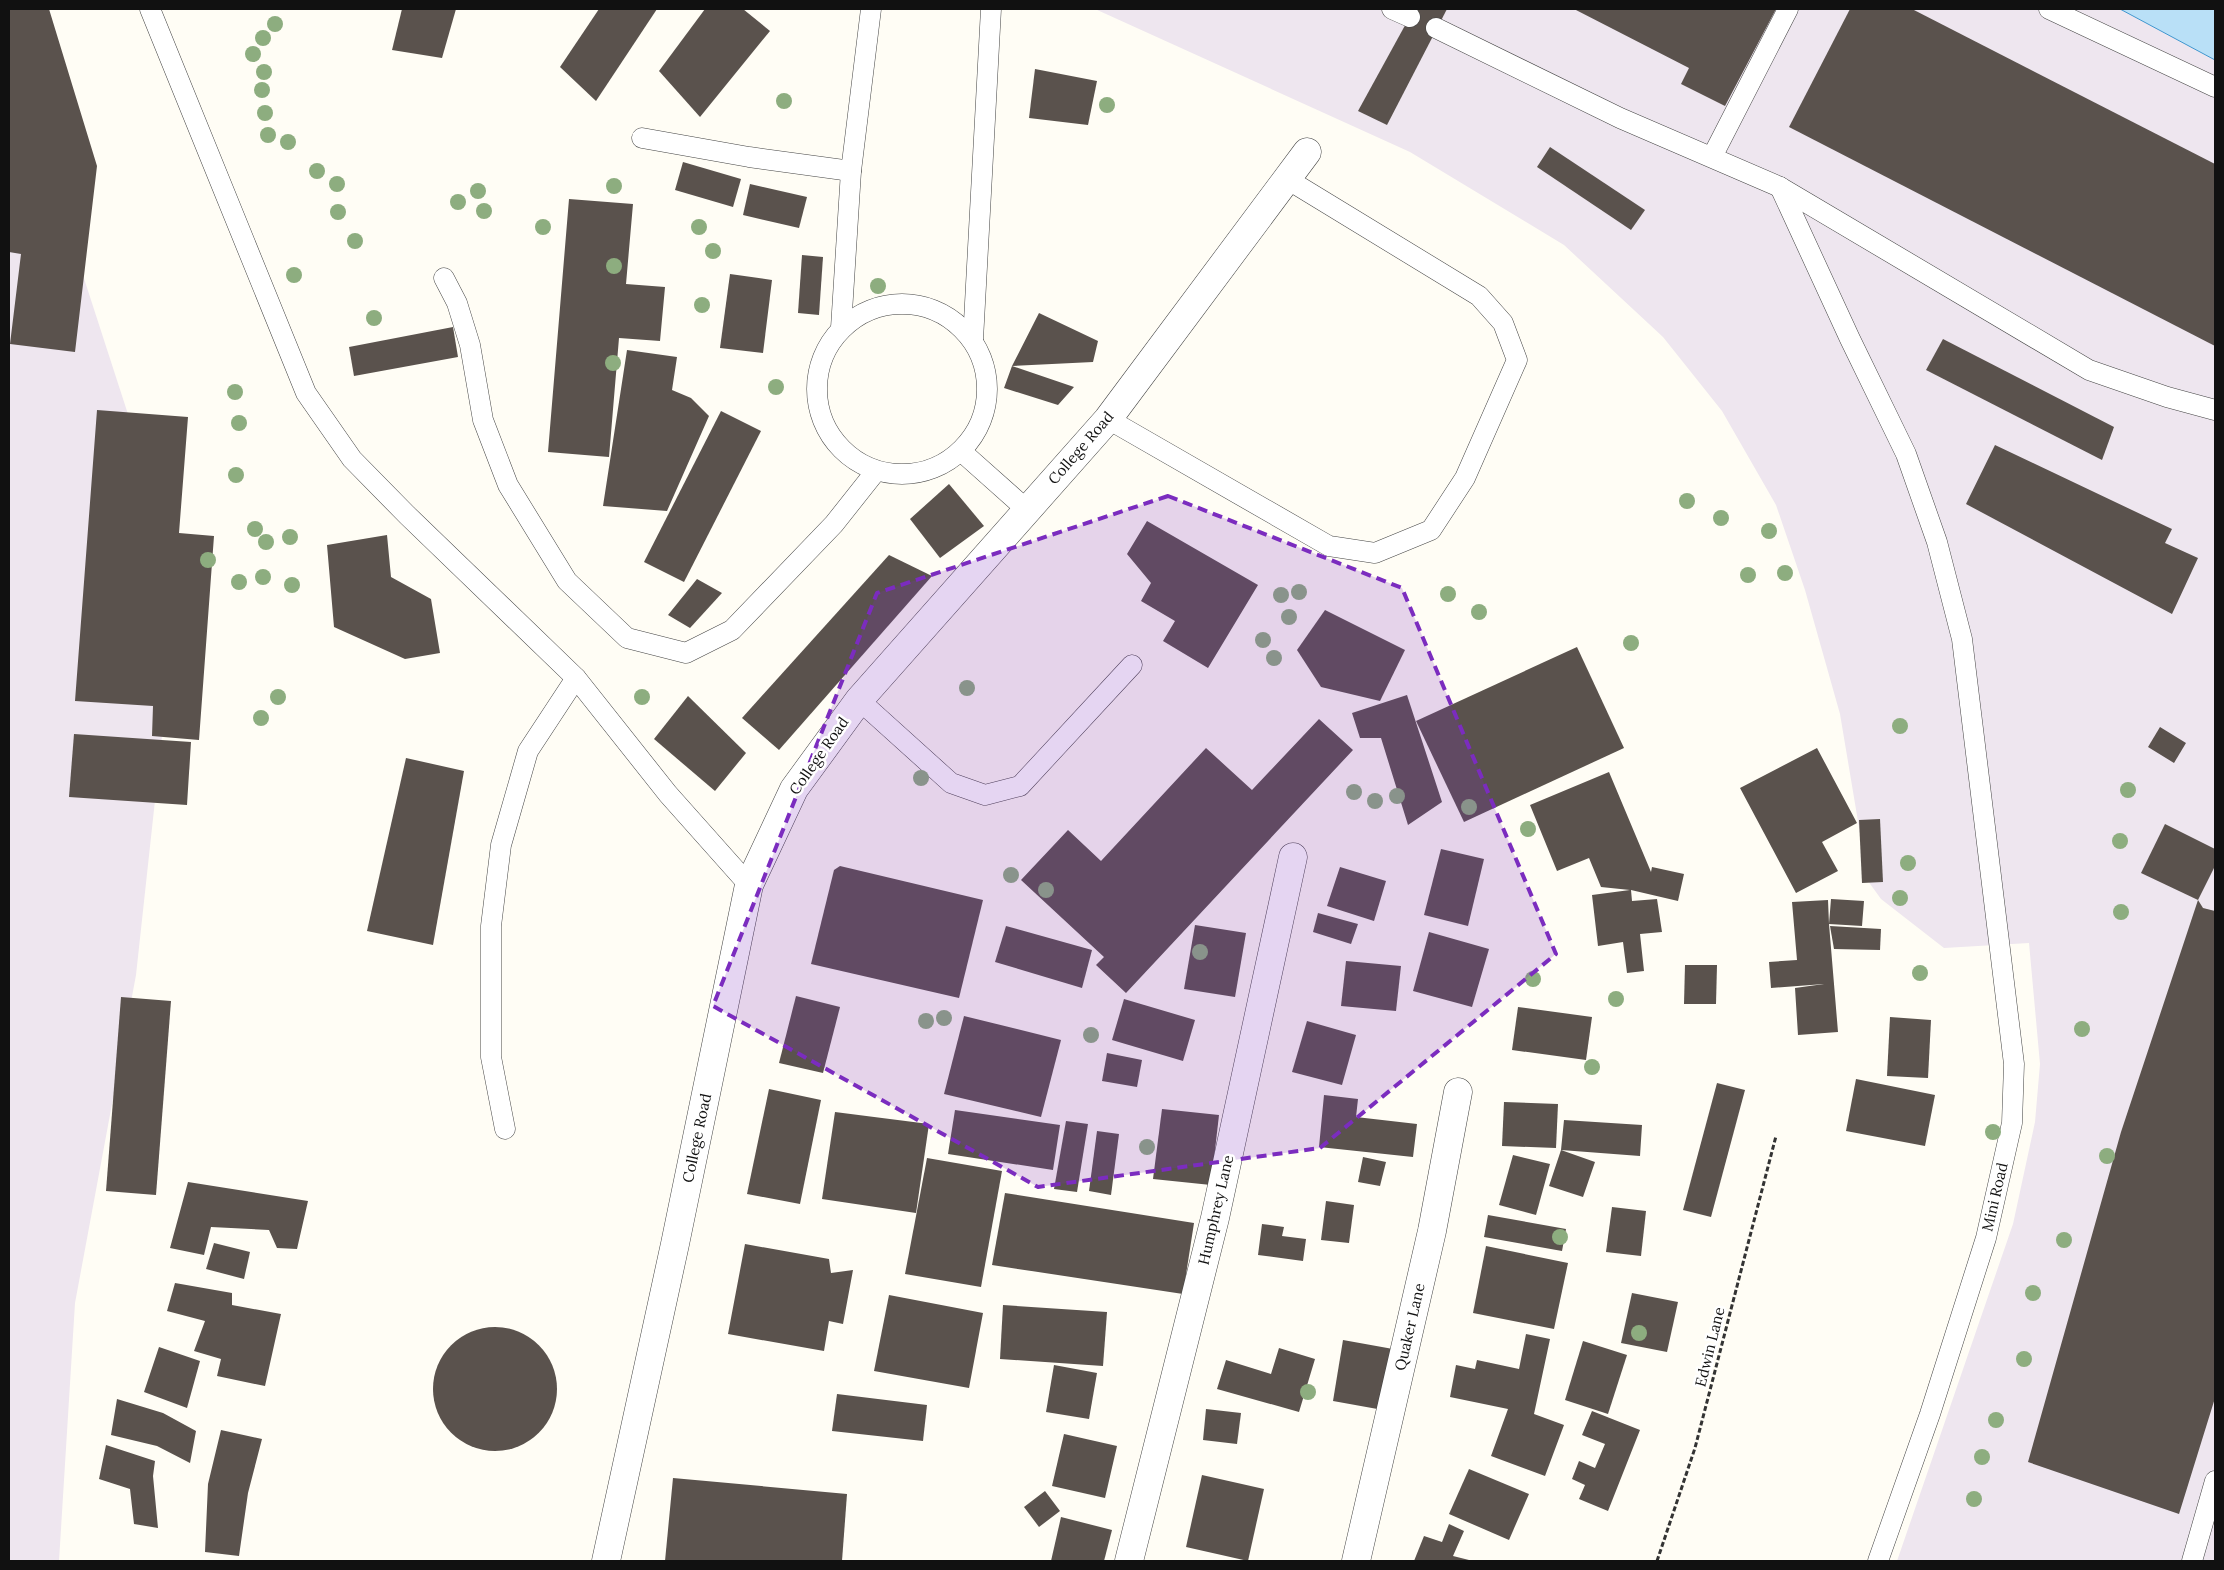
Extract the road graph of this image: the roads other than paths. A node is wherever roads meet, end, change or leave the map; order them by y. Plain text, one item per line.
1 (150, 9) edge
2 (871, 9) edge
3 (991, 9) edge
4 (1392, 9) edge
5 (1788, 9) edge
6 (2048, 9) edge
7 (1410, 17) dead end
8 (1436, 28) dead end
9 (2215, 87) edge
10 (642, 138) dead end
11 (1307, 152) dead end
12 (1712, 157) junction
13 (851, 171) junction
14 (1286, 179) junction
15 (1780, 187) junction
16 (444, 278) dead end
17 (841, 328) junction
18 (973, 340) junction
19 (2215, 410) edge
20 (1108, 419) junction
21 (962, 452) junction
22 (876, 471) junction
23 (1026, 510) junction
24 (1132, 664) dead end
25 (576, 678) junction
26 (859, 700) junction
27 (1293, 857) dead end
28 (748, 885) junction
29 (1458, 1092) dead end
30 (505, 1129) dead end
31 (2215, 1481) edge
32 (606, 1561) edge
33 (1129, 1561) edge
34 (1356, 1561) edge
35 (1878, 1561) edge
36 (2192, 1561) edge

1 - 25 lane
2 - 13 lane
3 - 18 lane
4 - 7 lane
5 - 12 lane
6 - 9 lane
8 - 12 lane
10 - 13 lane
11 - 14 street, College Road
12 - 15 lane
13 - 17 lane
14 - 20 street, College Road
14 - 20 lane
15 - 19 lane
15 - 35 lane, Mini Road
16 - 22 lane
17 - 18 lane
17 - 22 lane
18 - 21 lane
20 - 23 street, College Road
21 - 22 lane
21 - 23 lane
23 - 26 street, College Road
24 - 26 lane
25 - 28 lane
25 - 30 lane
26 - 28 street, College Road
27 - 33 street, Humphrey Lane
28 - 32 street, College Road
29 - 34 street, Quaker Lane
31 - 36 lane

